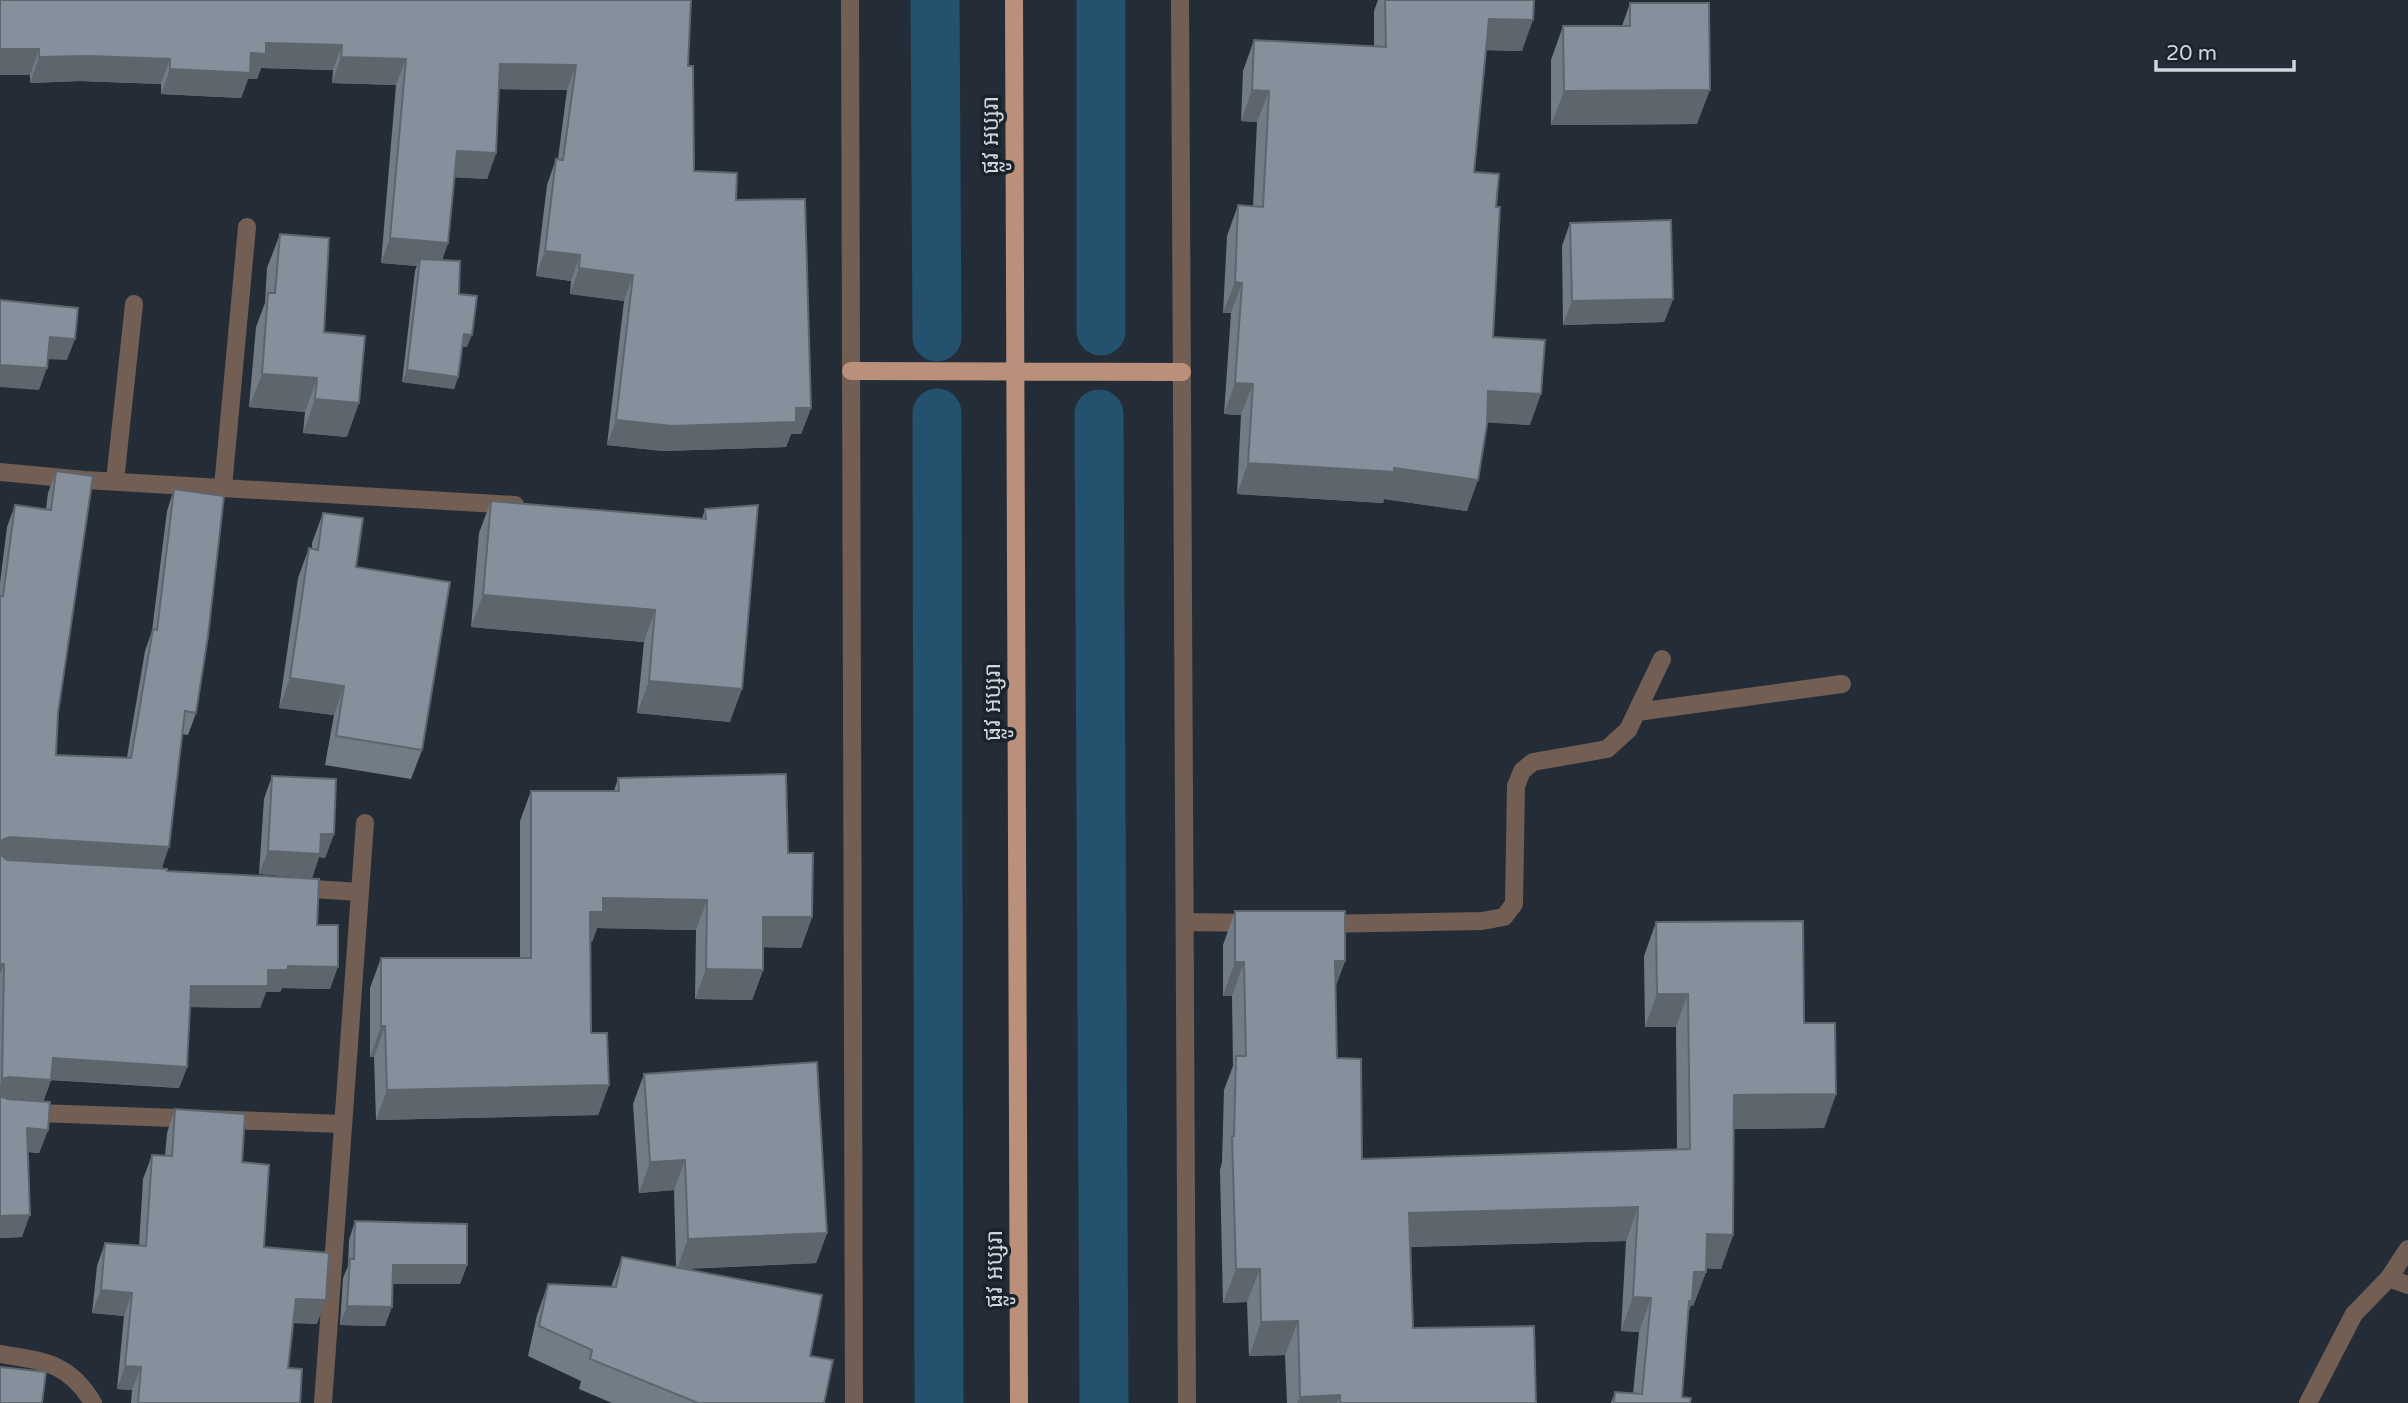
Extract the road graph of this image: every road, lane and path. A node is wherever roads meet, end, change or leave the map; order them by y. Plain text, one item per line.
1 (850, 0) edge
2 (1013, 0) edge
3 (1180, 0) edge
4 (247, 227) dead end
5 (134, 304) dead end
6 (851, 371) junction
7 (1015, 371) junction
8 (1182, 372) junction
9 (0, 472) edge
10 (115, 481) junction
11 (223, 487) junction
12 (529, 506) edge
13 (1662, 659) dead end
14 (1842, 684) dead end
15 (1637, 712) junction
16 (365, 823) dead end
17 (277, 887) edge
18 (360, 892) junction
19 (1185, 922) junction
20 (1268, 924) edge
21 (1310, 924) edge
22 (0, 1110) edge
23 (343, 1124) junction
24 (2408, 1249) edge
25 (2389, 1278) junction
26 (2408, 1285) edge
27 (0, 1354) edge
28 (93, 1403) edge
29 (323, 1403) edge
30 (854, 1403) edge
31 (1019, 1403) edge
32 (1187, 1403) edge
33 (2308, 1403) edge

1 - 6 street
2 - 7 main road, ផ្លូវ អប្សរា
3 - 8 street
4 - 11 street
5 - 10 street
6 - 7 main road
6 - 30 street
7 - 8 main road
7 - 31 main road, ផ្លូវ អប្សរា
8 - 19 street
9 - 10 street
10 - 11 street
11 - 12 street
13 - 15 street
14 - 15 street
15 - 21 street
16 - 18 street
17 - 18 street
18 - 23 street
19 - 20 street
19 - 32 street
22 - 23 street
23 - 29 street
24 - 25 street
25 - 26 street
25 - 33 street
27 - 28 street

